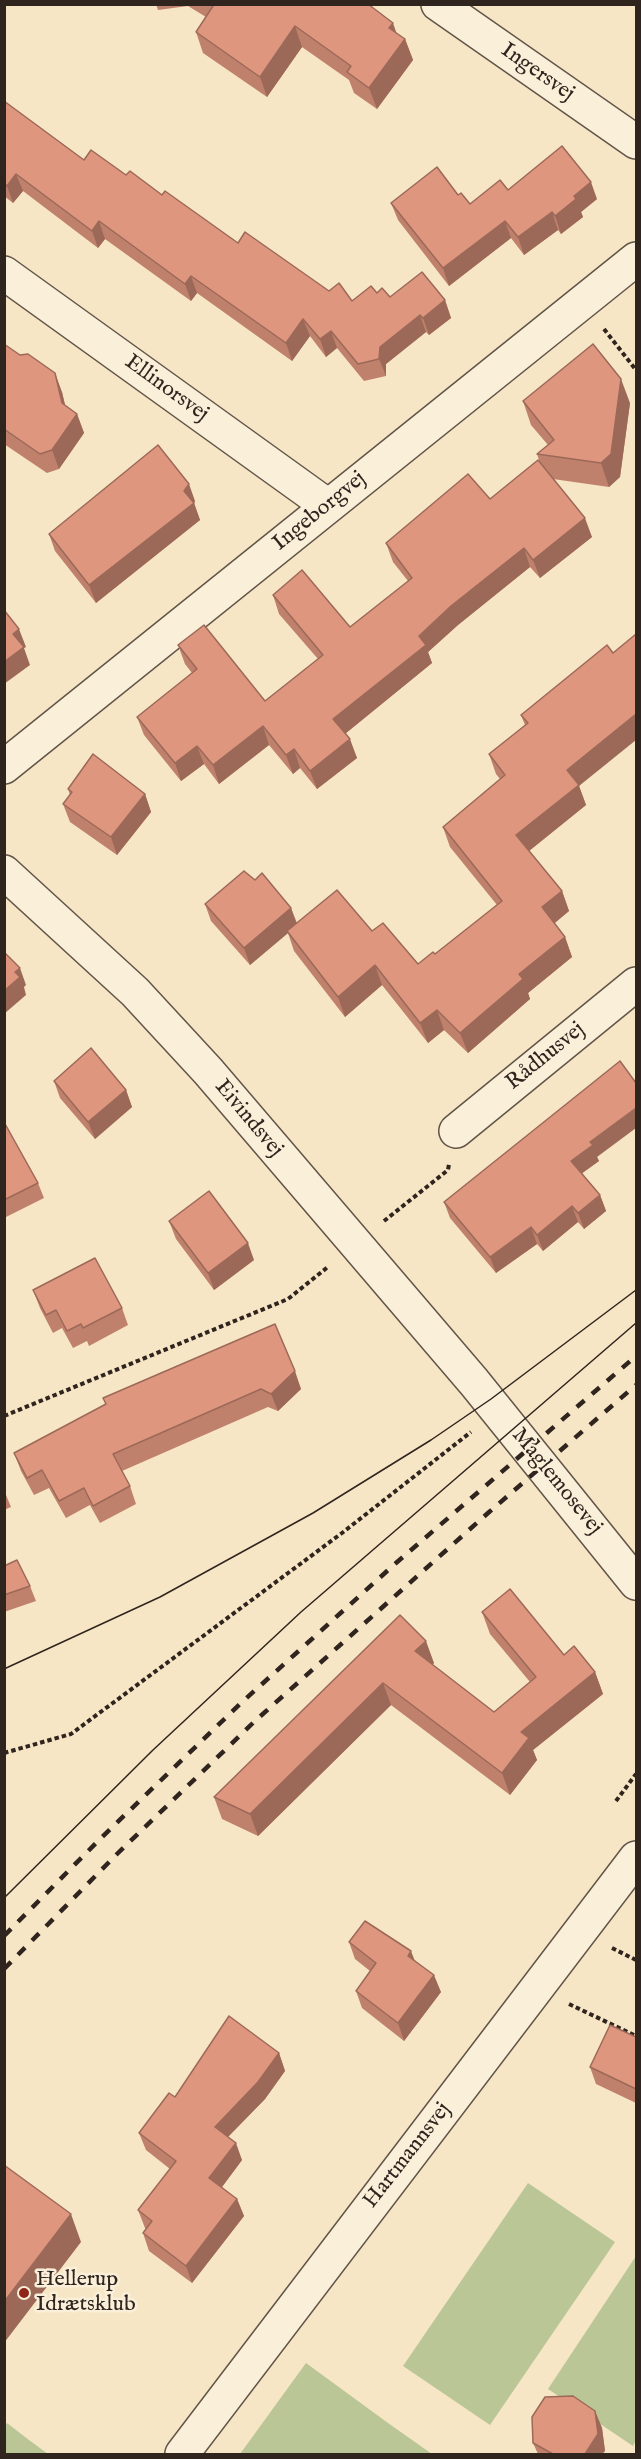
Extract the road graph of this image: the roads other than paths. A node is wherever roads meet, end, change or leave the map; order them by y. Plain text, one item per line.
1 (438, 4) edge
2 (636, 142) edge
3 (636, 259) edge
4 (4, 273) edge
5 (328, 506) junction
6 (4, 767) edge
7 (4, 872) edge
8 (636, 984) edge
9 (456, 1131) dead end
10 (474, 1382) joint
11 (636, 1583) edge
12 (636, 1858) edge
13 (182, 2454) edge

1 - 2 street, Ingersvej
3 - 5 street, Ingeborgvej
4 - 5 street, Ellinorsvej
5 - 6 street, Ingeborgvej
7 - 10 street, Eivindsvej
8 - 9 street, Rådhusvej
10 - 11 street, Maglemosevej
12 - 13 street, Hartmannsvej

